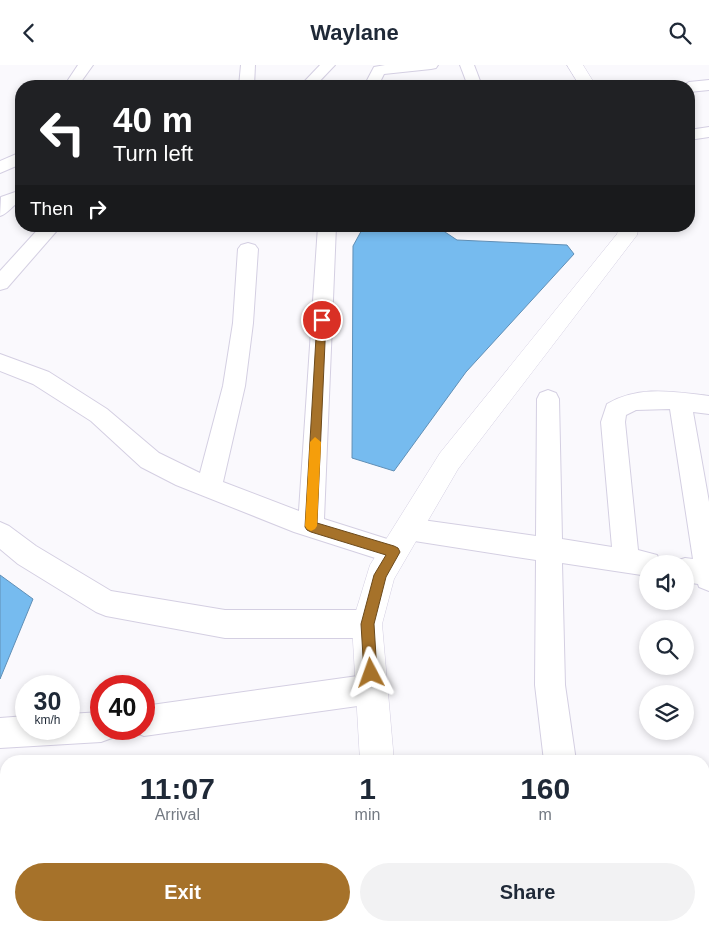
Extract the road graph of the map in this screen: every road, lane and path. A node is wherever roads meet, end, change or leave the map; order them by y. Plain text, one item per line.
1 (86, 65) edge
2 (248, 65) edge
3 (328, 65) edge
4 (431, 65) edge
5 (467, 65) edge
6 (575, 65) edge
7 (74, 80) edge
8 (247, 80) edge
9 (313, 80) edge
10 (374, 80) edge
11 (473, 80) edge
12 (584, 80) edge
13 (709, 85) edge
14 (695, 86) edge
15 (709, 132) edge
16 (695, 134) edge
17 (15, 160) edge
18 (0, 168) edge
19 (15, 198) edge
20 (0, 210) edge
21 (47, 232) edge
22 (327, 232) edge
23 (628, 232) edge
24 (248, 249) dead end
25 (0, 283) edge
26 (0, 362) edge
27 (548, 399) dead end
28 (680, 402) junction
29 (709, 405) edge
30 (209, 488) junction
31 (311, 527) junction
32 (0, 534) edge
33 (401, 541) junction
34 (548, 550) junction
35 (637, 562) edge
36 (703, 573) edge
37 (367, 624) junction
38 (372, 689) junction
39 (155, 719) edge
40 (90, 728) edge
41 (0, 733) edge
42 (377, 755) edge
43 (559, 755) edge

1 - 7 street
2 - 8 street
3 - 9 street
4 - 10 street
5 - 11 street
6 - 12 street
13 - 14 street
15 - 16 street
17 - 18 street
19 - 20 street
21 - 25 street
22 - 31 street
23 - 33 street
24 - 30 street
26 - 30 street
27 - 34 street
28 - 29 street
28 - 35 street
28 - 36 street
30 - 31 street
31 - 33 street
32 - 37 street
33 - 34 street
33 - 37 street
34 - 35 street
34 - 43 street
37 - 38 street
38 - 39 street
38 - 42 street
40 - 41 street

